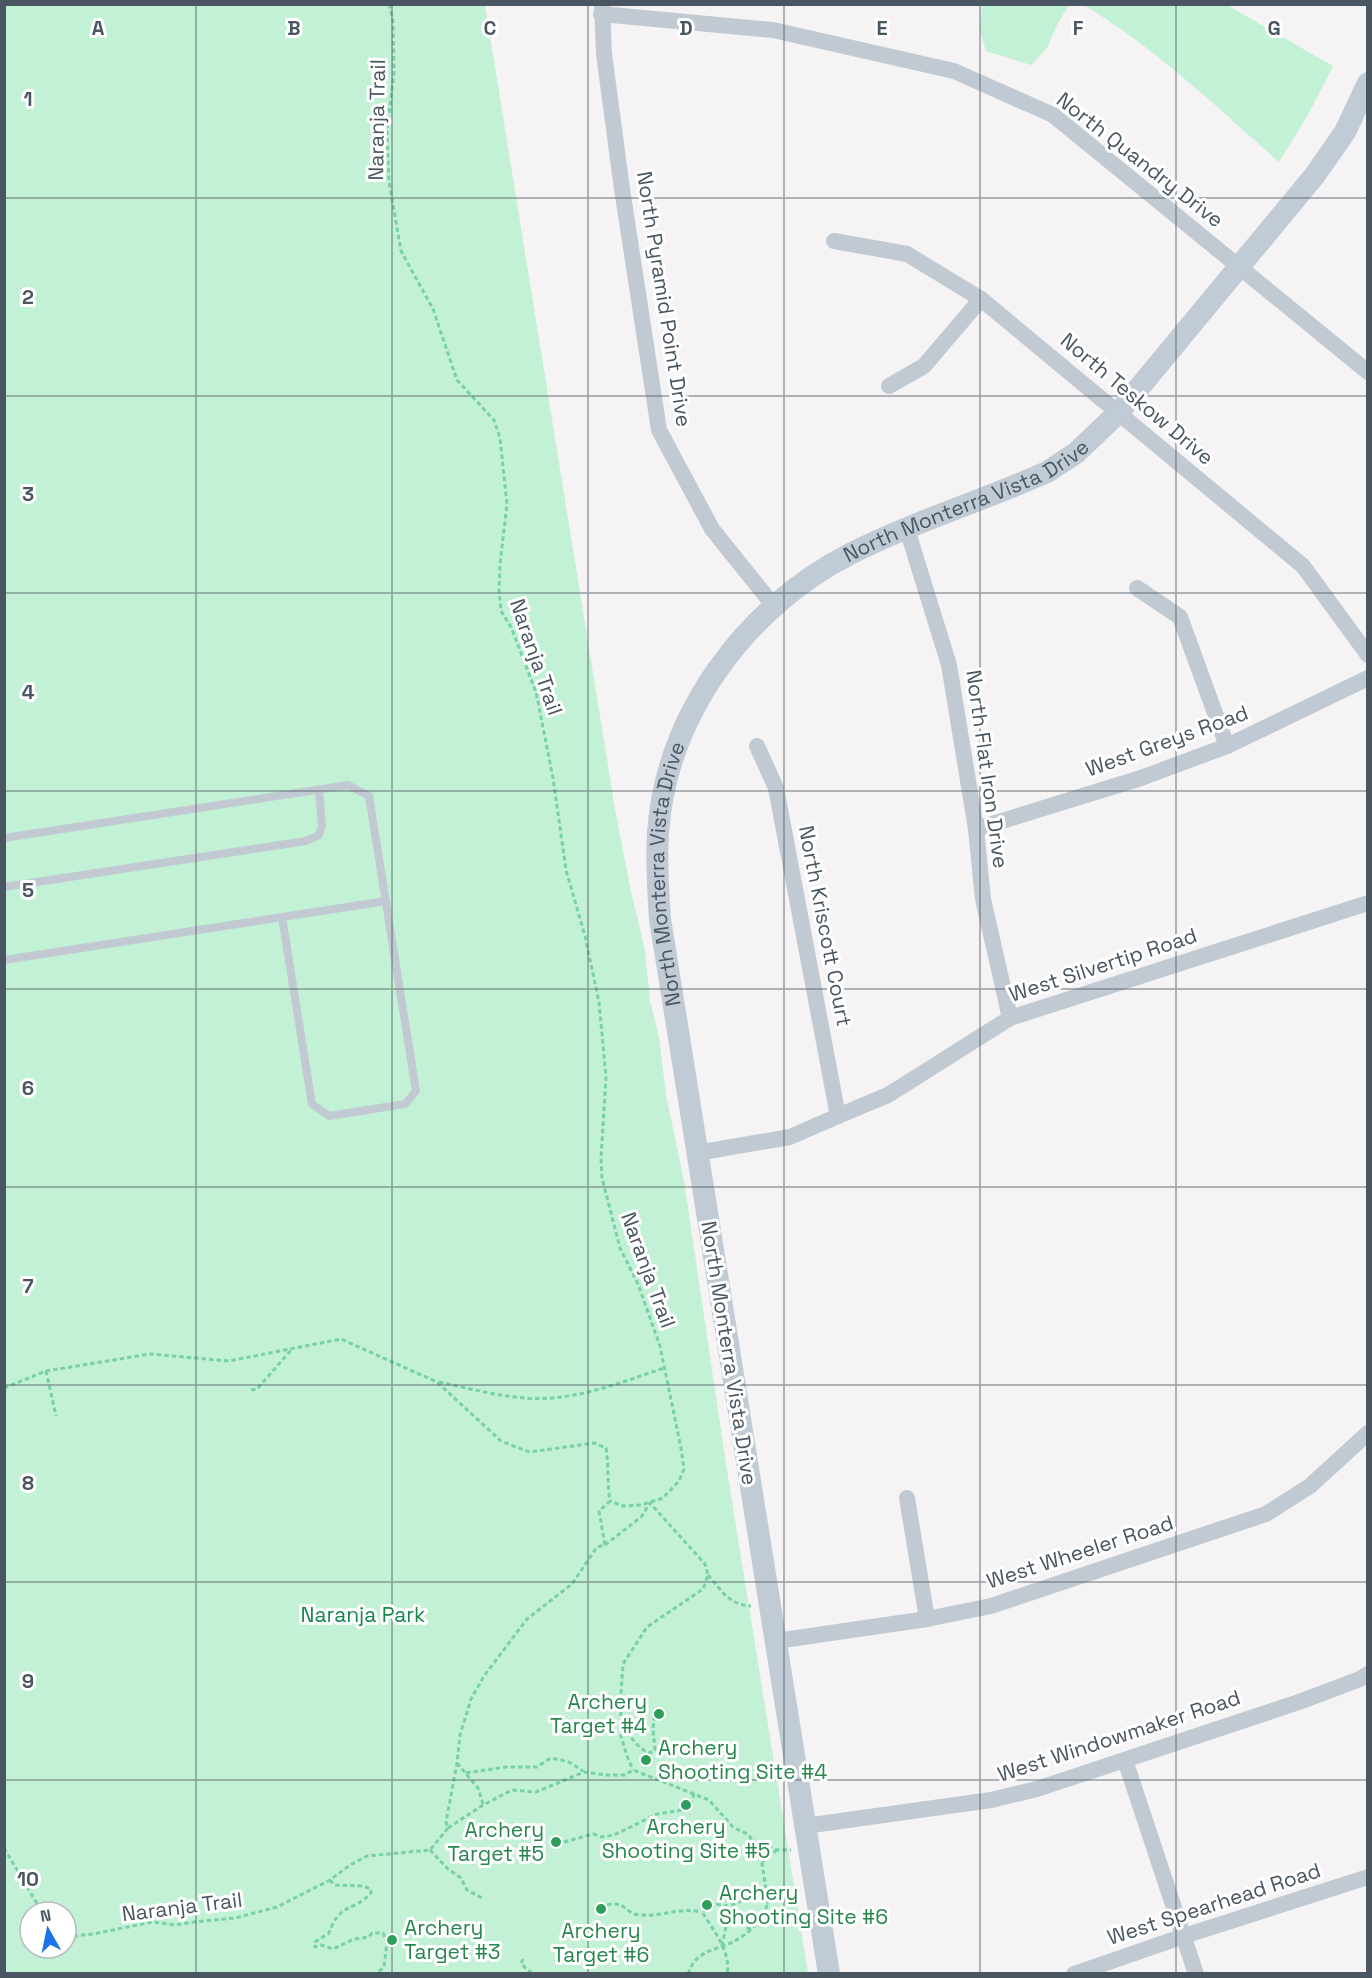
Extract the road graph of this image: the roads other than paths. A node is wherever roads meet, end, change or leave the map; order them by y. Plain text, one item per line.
1 (601, 9) edge
2 (1368, 83) edge
3 (834, 241) dead end
4 (1238, 267) junction
5 (981, 299) junction
6 (1368, 372) edge
7 (889, 386) dead end
8 (1119, 412) junction
9 (906, 529) junction
10 (1137, 588) dead end
11 (773, 605) junction
12 (1368, 655) edge
13 (1368, 678) edge
14 (757, 746) dead end
15 (1227, 746) junction
16 (319, 790) junction
17 (976, 829) junction
18 (4, 838) edge
19 (4, 887) edge
20 (386, 901) junction
21 (1368, 903) edge
22 (282, 917) junction
23 (4, 960) edge
24 (1010, 1018) junction
25 (838, 1116) junction
26 (697, 1153) junction
27 (1368, 1433) edge
28 (907, 1498) dead end
29 (927, 1619) junction
30 (776, 1641) junction
31 (1368, 1674) edge
32 (1125, 1760) junction
33 (805, 1826) junction
34 (1368, 1877) edge
35 (1184, 1936) junction
36 (829, 1974) edge
37 (1074, 1974) edge
38 (1196, 1974) edge

1 - 4 street, North Quandry Drive
1 - 11 street, North Pyramid Point Drive
2 - 4 street, North Monterra Vista Drive
3 - 5 street, North Teskow Drive
4 - 6 street, North Quandry Drive
4 - 8 street, North Monterra Vista Drive
5 - 7 street
5 - 8 street, North Teskow Drive
8 - 9 street, North Monterra Vista Drive
8 - 12 street, North Teskow Drive
9 - 11 street, North Monterra Vista Drive
9 - 17 street, North Flat Iron Drive
10 - 15 street
11 - 26 street, North Monterra Vista Drive
13 - 15 street, West Greys Road
14 - 25 street, North Kriscott Court
15 - 17 street, West Greys Road
16 - 18 lane
16 - 19 lane
16 - 20 lane
17 - 24 street, North Flat Iron Drive
20 - 22 lane
20 - 22 lane
21 - 24 street, West Silvertip Road
22 - 23 lane
24 - 25 street, West Silvertip Road
25 - 26 street, West Silvertip Road
26 - 30 street, North Monterra Vista Drive
27 - 29 street, West Wheeler Road
28 - 29 street
29 - 30 street, West Wheeler Road
30 - 33 street, North Monterra Vista Drive
31 - 32 street, West Windowmaker Road
32 - 33 street, West Windowmaker Road
32 - 35 street
33 - 36 street, North Monterra Vista Drive
34 - 35 street, West Spearhead Road
35 - 37 street, West Spearhead Road
35 - 38 street

